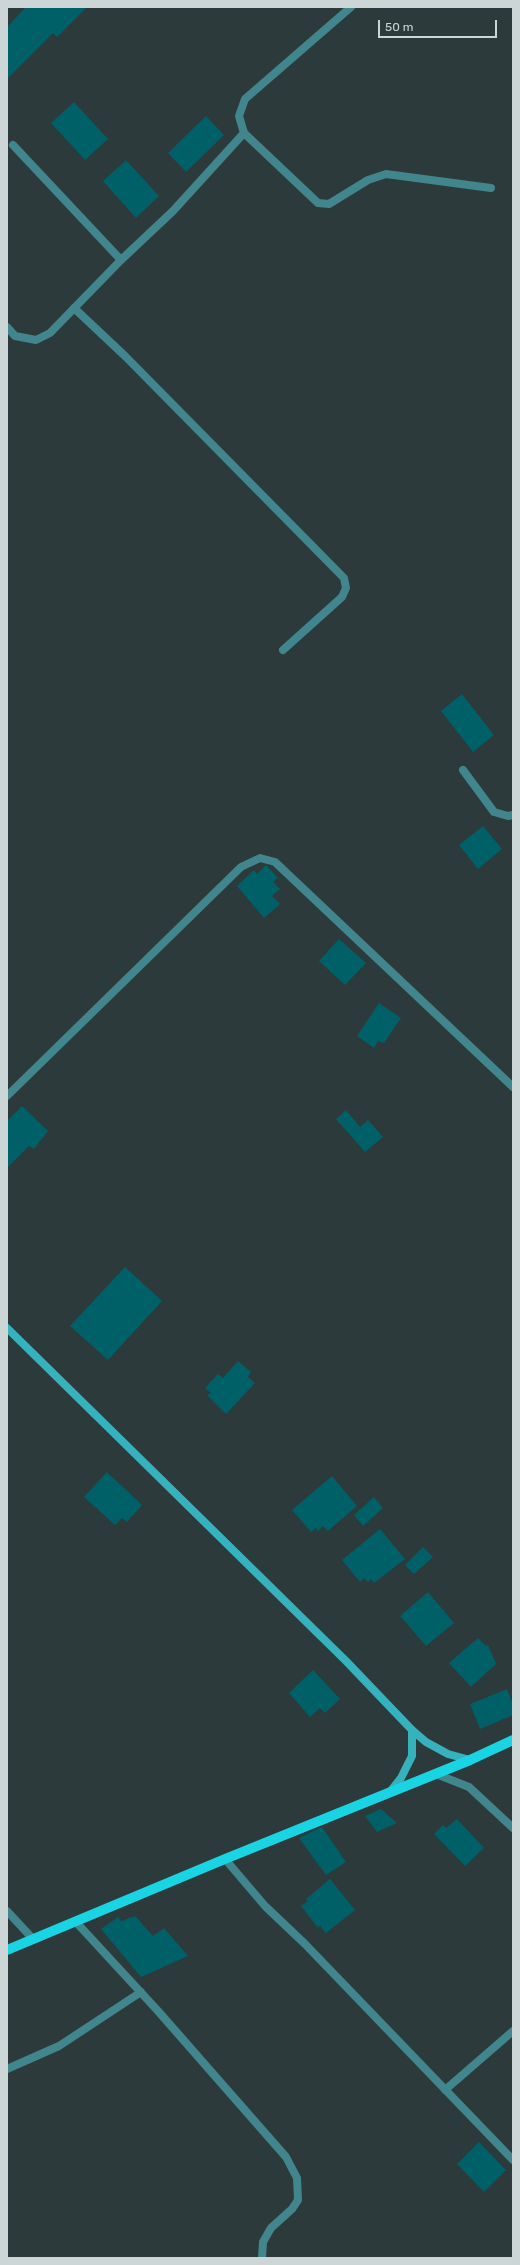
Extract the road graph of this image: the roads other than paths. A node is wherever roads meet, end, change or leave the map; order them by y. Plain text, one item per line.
1 (350, 7) edge
2 (244, 133) junction
3 (13, 145) dead end
4 (491, 188) dead end
5 (121, 260) junction
6 (74, 308) junction
7 (7, 327) edge
8 (283, 650) dead end
9 (463, 770) dead end
10 (513, 814) edge
11 (513, 1087) edge
12 (7, 1096) edge
13 (7, 1328) edge
14 (412, 1730) junction
15 (513, 1740) edge
16 (470, 1760) junction
17 (436, 1774) junction
18 (390, 1792) junction
19 (513, 1828) edge
20 (225, 1859) junction
21 (7, 1911) edge
22 (75, 1921) junction
23 (33, 1939) junction
24 (7, 1950) edge
25 (141, 1992) junction
26 (513, 2032) edge
27 (7, 2069) edge
28 (445, 2090) junction
29 (513, 2160) edge
30 (262, 2258) edge

1 - 2 street
2 - 4 street
2 - 5 street
3 - 5 street
5 - 6 street
6 - 7 street
6 - 8 street
9 - 10 street
11 - 12 street
13 - 14 street
14 - 16 street
14 - 18 street
15 - 16 main road
16 - 17 main road
17 - 18 main road
17 - 19 street
18 - 20 main road
20 - 22 main road
20 - 28 street
21 - 23 street
22 - 23 main road
22 - 25 street
23 - 24 main road
25 - 27 street
25 - 30 street
26 - 28 street
28 - 29 street

